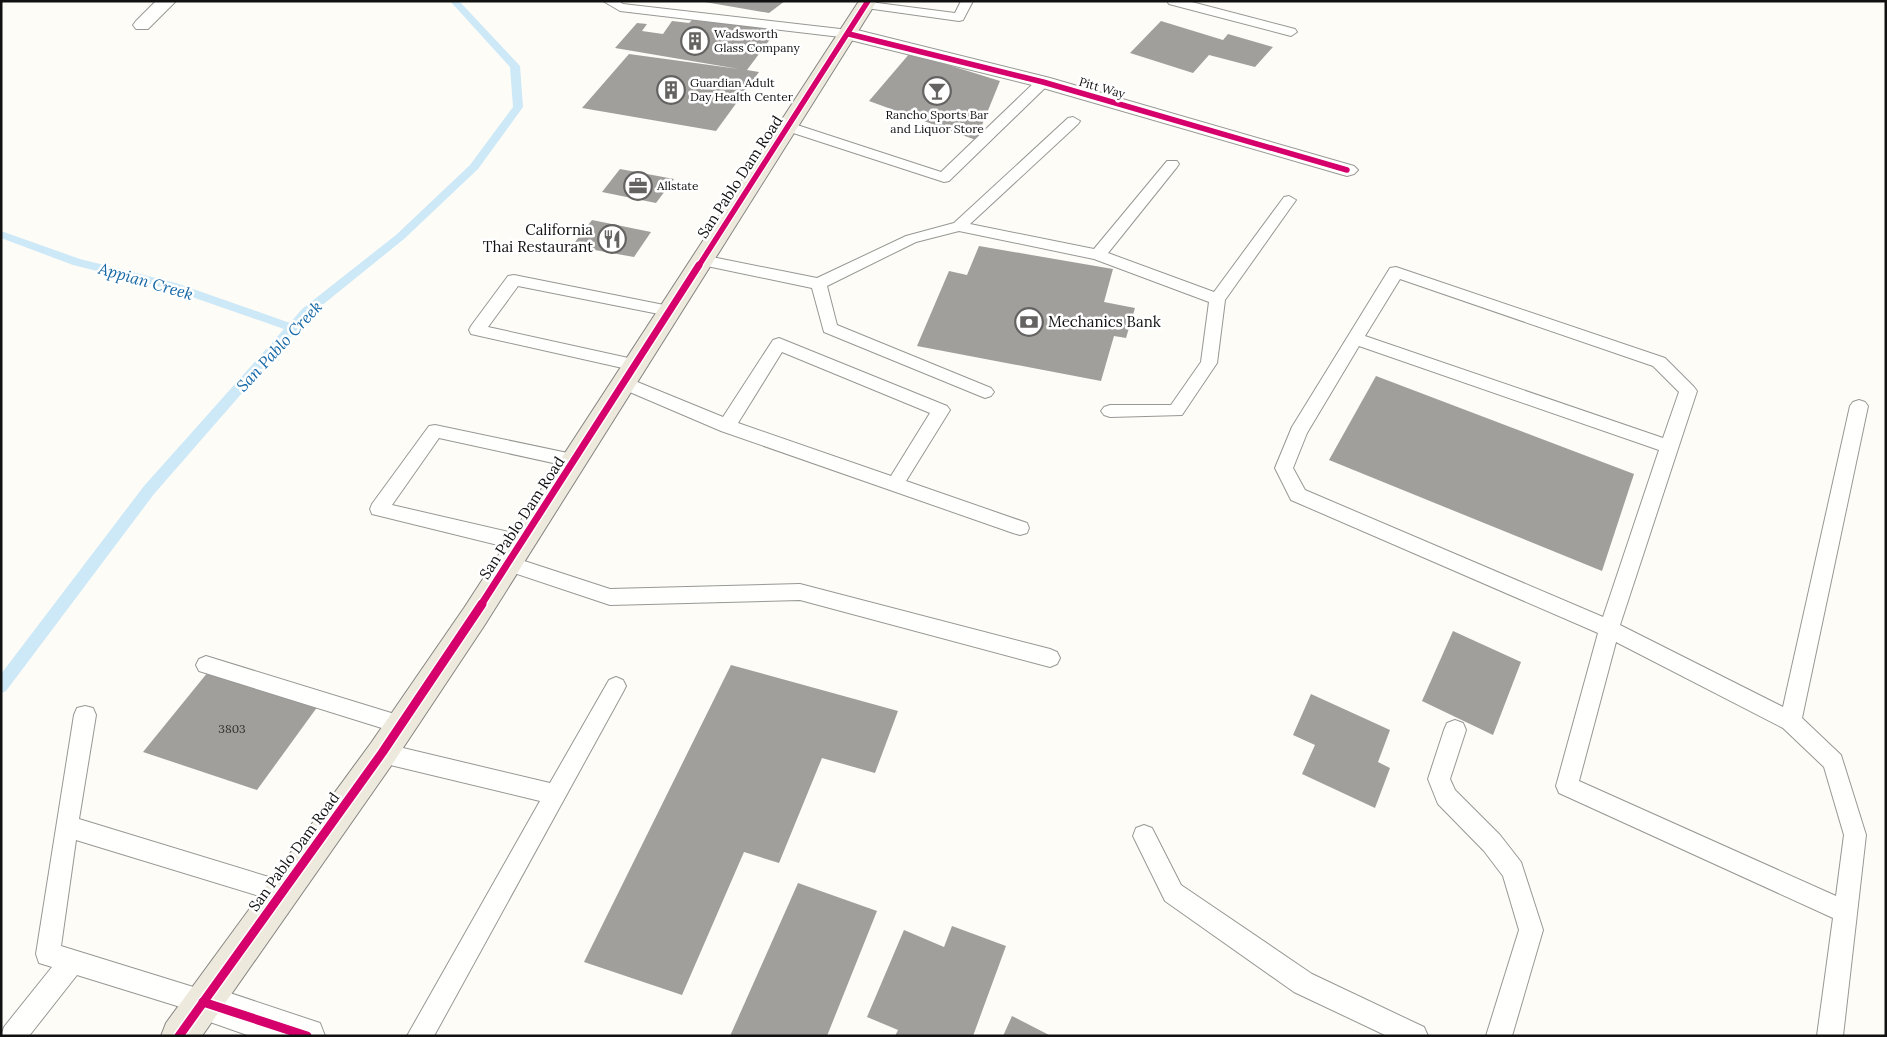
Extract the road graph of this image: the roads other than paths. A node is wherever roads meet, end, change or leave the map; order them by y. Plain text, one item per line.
1 (167, 1) edge
2 (609, 1) edge
3 (967, 1) edge
4 (1173, 1) edge
5 (867, 3) edge
6 (142, 25) dead end
7 (1291, 32) dead end
8 (849, 34) junction
9 (1043, 82) junction
10 (1072, 121) dead end
11 (788, 127) junction
12 (1172, 164) dead end
13 (1347, 170) dead end
14 (1289, 200) dead end
15 (959, 226) junction
16 (1098, 255) junction
17 (702, 260) junction
18 (819, 284) junction
19 (1218, 299) junction
20 (670, 311) junction
21 (1355, 338) junction
22 (630, 374) junction
23 (985, 392) dead end
24 (1859, 406) dead end
25 (1110, 411) dead end
26 (727, 426) junction
27 (1669, 446) junction
28 (576, 461) junction
29 (896, 484) junction
30 (1020, 528) dead end
31 (516, 553) junction
32 (1609, 629) junction
33 (1050, 658) dead end
34 (206, 665) dead end
35 (616, 686) dead end
36 (84, 715) dead end
37 (1791, 721) junction
38 (401, 725) junction
39 (1455, 730) dead end
40 (382, 753) junction
41 (555, 794) junction
42 (67, 826) junction
43 (1144, 836) dead end
44 (282, 892) junction
45 (1845, 912) junction
46 (72, 962) junction
47 (203, 1002) junction
48 (13, 1036) edge
49 (179, 1036) edge
50 (307, 1036) edge
51 (420, 1036) edge
52 (1415, 1036) edge
53 (1499, 1036) edge
54 (1830, 1036) edge

1 - 6 street
2 - 8 lane
3 - 5 lane
4 - 7 lane
5 - 8 main road, San Pablo Dam Road
8 - 9 street, Pitt Way
8 - 11 main road, San Pablo Dam Road
9 - 11 lane
9 - 13 street, Pitt Way
10 - 15 lane
11 - 17 main road, San Pablo Dam Road
12 - 16 lane
14 - 19 lane
15 - 16 lane
15 - 18 lane
16 - 19 lane
17 - 18 lane
17 - 20 main road, San Pablo Dam Road
18 - 23 lane
19 - 25 lane
20 - 22 main road, San Pablo Dam Road
20 - 22 lane
21 - 27 lane
21 - 27 lane
21 - 32 lane
22 - 26 lane
22 - 28 main road, San Pablo Dam Road
24 - 37 lane
26 - 29 lane
26 - 29 lane
27 - 32 lane
28 - 31 main road, San Pablo Dam Road
28 - 31 lane
29 - 30 lane
31 - 33 lane
31 - 38 main road, San Pablo Dam Road
32 - 37 lane
32 - 45 lane
34 - 38 lane
35 - 41 lane
36 - 42 lane
37 - 45 lane
38 - 40 main road, San Pablo Dam Road
39 - 53 lane
40 - 41 lane
40 - 44 main road, San Pablo Dam Road
41 - 51 lane
42 - 44 lane
42 - 46 lane
43 - 52 lane
44 - 47 main road, San Pablo Dam Road
45 - 54 lane
46 - 47 lane
46 - 48 lane
47 - 49 main road, San Pablo Dam Road
47 - 50 street

